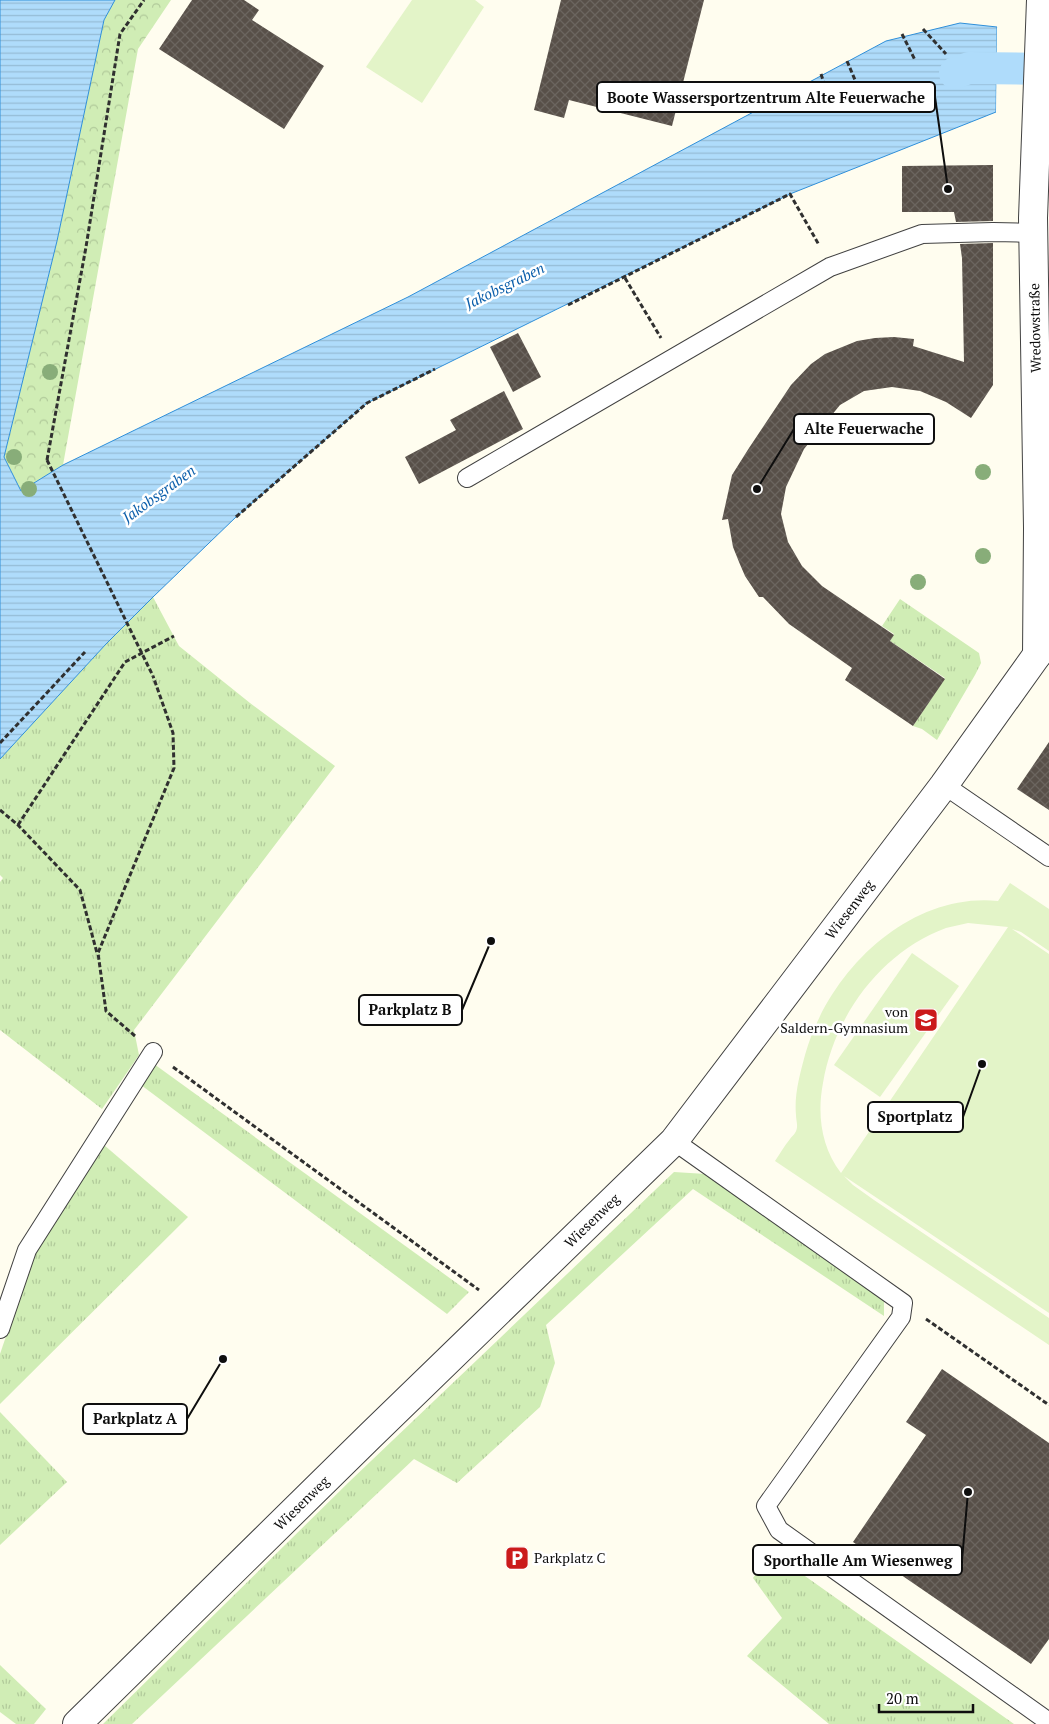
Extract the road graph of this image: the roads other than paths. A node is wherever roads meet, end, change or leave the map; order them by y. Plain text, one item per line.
1 (1041, 0) edge
2 (1034, 233) junction
3 (1043, 459) edge
4 (467, 478) dead end
5 (1043, 659) edge
6 (944, 785) junction
7 (1049, 857) edge
8 (153, 1052) road end
9 (674, 1141) junction
10 (0, 1329) edge
11 (1049, 1722) edge
12 (77, 1724) edge

1 - 2 street, Wredowstraße
2 - 3 street, Wredowstraße
2 - 4 lane
3 - 5 street, Wredowstraße
5 - 6 street, Wiesenweg
6 - 7 lane
6 - 9 street, Wiesenweg
8 - 10 lane
9 - 11 lane
9 - 12 street, Wiesenweg

